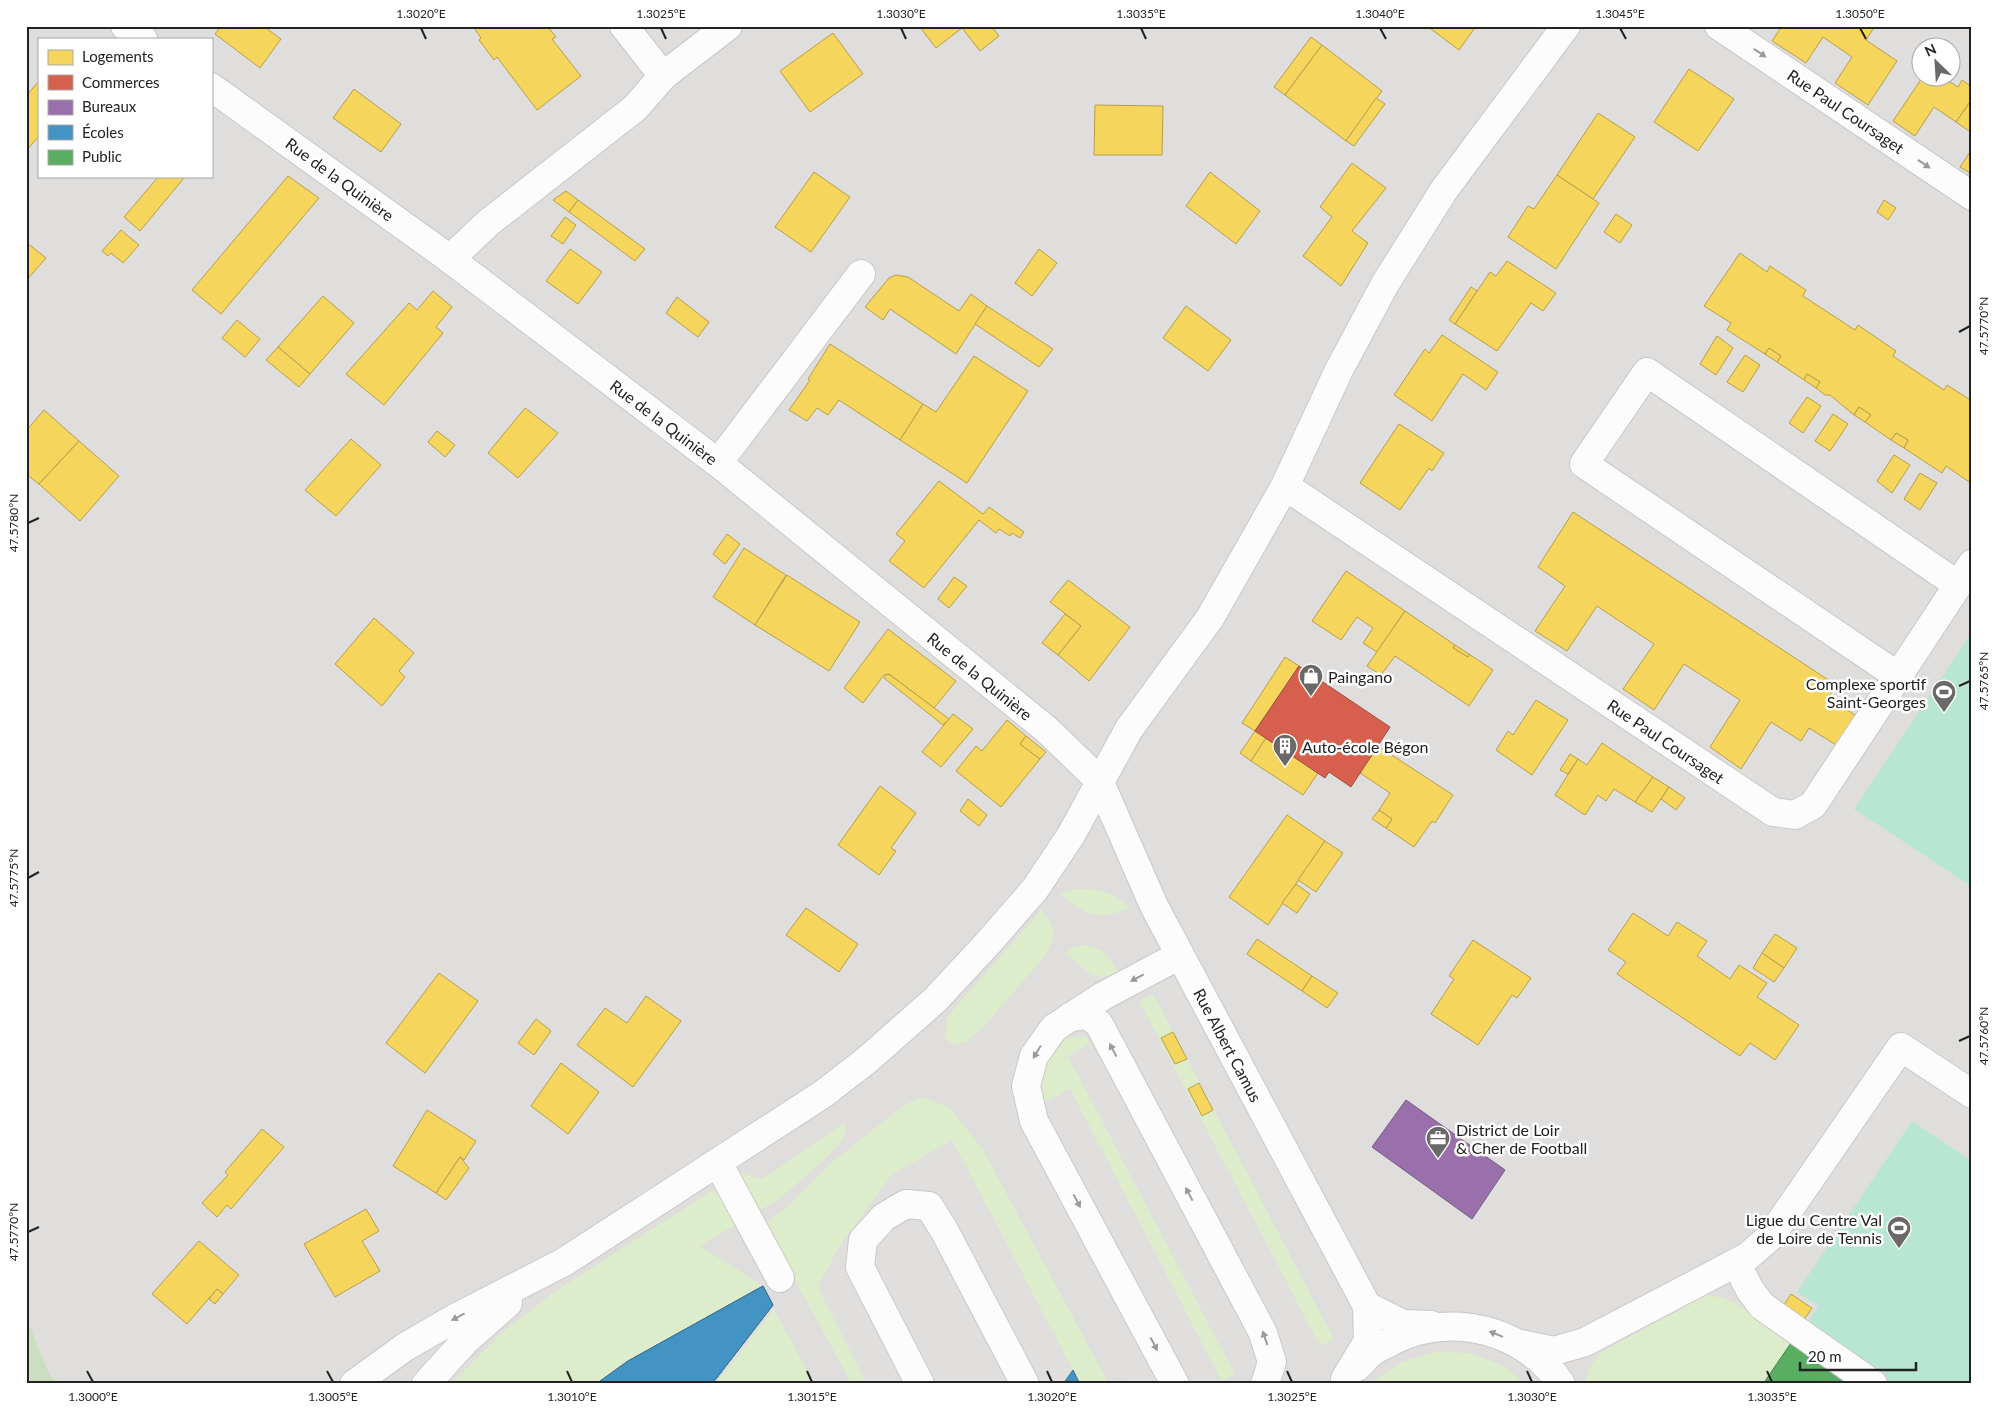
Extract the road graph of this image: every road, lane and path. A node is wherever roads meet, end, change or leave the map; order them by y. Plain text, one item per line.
1 (125, 26) edge
2 (624, 26) edge
3 (728, 26) edge
4 (1566, 26) edge
5 (1719, 26) edge
6 (142, 38) edge
7 (663, 76) junction
8 (212, 88) edge
9 (1972, 196) edge
10 (450, 258) junction
11 (861, 274) dead end
12 (718, 463) junction
13 (1285, 486) junction
14 (1965, 574) edge
15 (1898, 676) junction
16 (1099, 780) junction
17 (1180, 955) junction
18 (1070, 1017) junction
19 (1972, 1094) edge
20 (718, 1163) junction
21 (564, 1262) junction
22 (1736, 1264) junction
23 (780, 1278) dead end
24 (1366, 1306) junction
25 (1446, 1325) junction
26 (1586, 1342) junction
27 (1521, 1344) junction
28 (1344, 1381) edge
29 (354, 1384) edge
30 (426, 1384) edge
31 (920, 1384) edge
32 (1025, 1384) edge
33 (1175, 1384) edge
34 (1265, 1384) edge
35 (1561, 1384) edge
36 (1571, 1384) edge
37 (1873, 1384) edge

1 - 6 street
2 - 7 street
3 - 7 street
4 - 13 street
5 -> 9 street, Rue Paul Coursaget
7 - 10 street
8 - 10 street, Rue de la Quinière
10 - 12 street, Rue de la Quinière
11 - 12 street
12 - 16 street, Rue de la Quinière
13 - 15 street, Rue Paul Coursaget
13 - 16 street
14 - 15 street, Rue Paul Coursaget
14 - 15 street
16 - 17 street, Rue Albert Camus
16 - 20 street
17 -> 18 street
17 - 24 street, Rue Albert Camus
18 -> 33 street
34 -> 18 street
19 - 22 street
20 - 21 street
20 - 23 street
21 -> 29 street
21 - 30 street
22 - 26 street
22 - 37 street
24 - 25 street
24 - 28 street, Rue Albert Camus
27 -> 25 street
25 - 28 street
26 - 27 street
26 - 36 street
27 - 35 street
31 - 32 street

